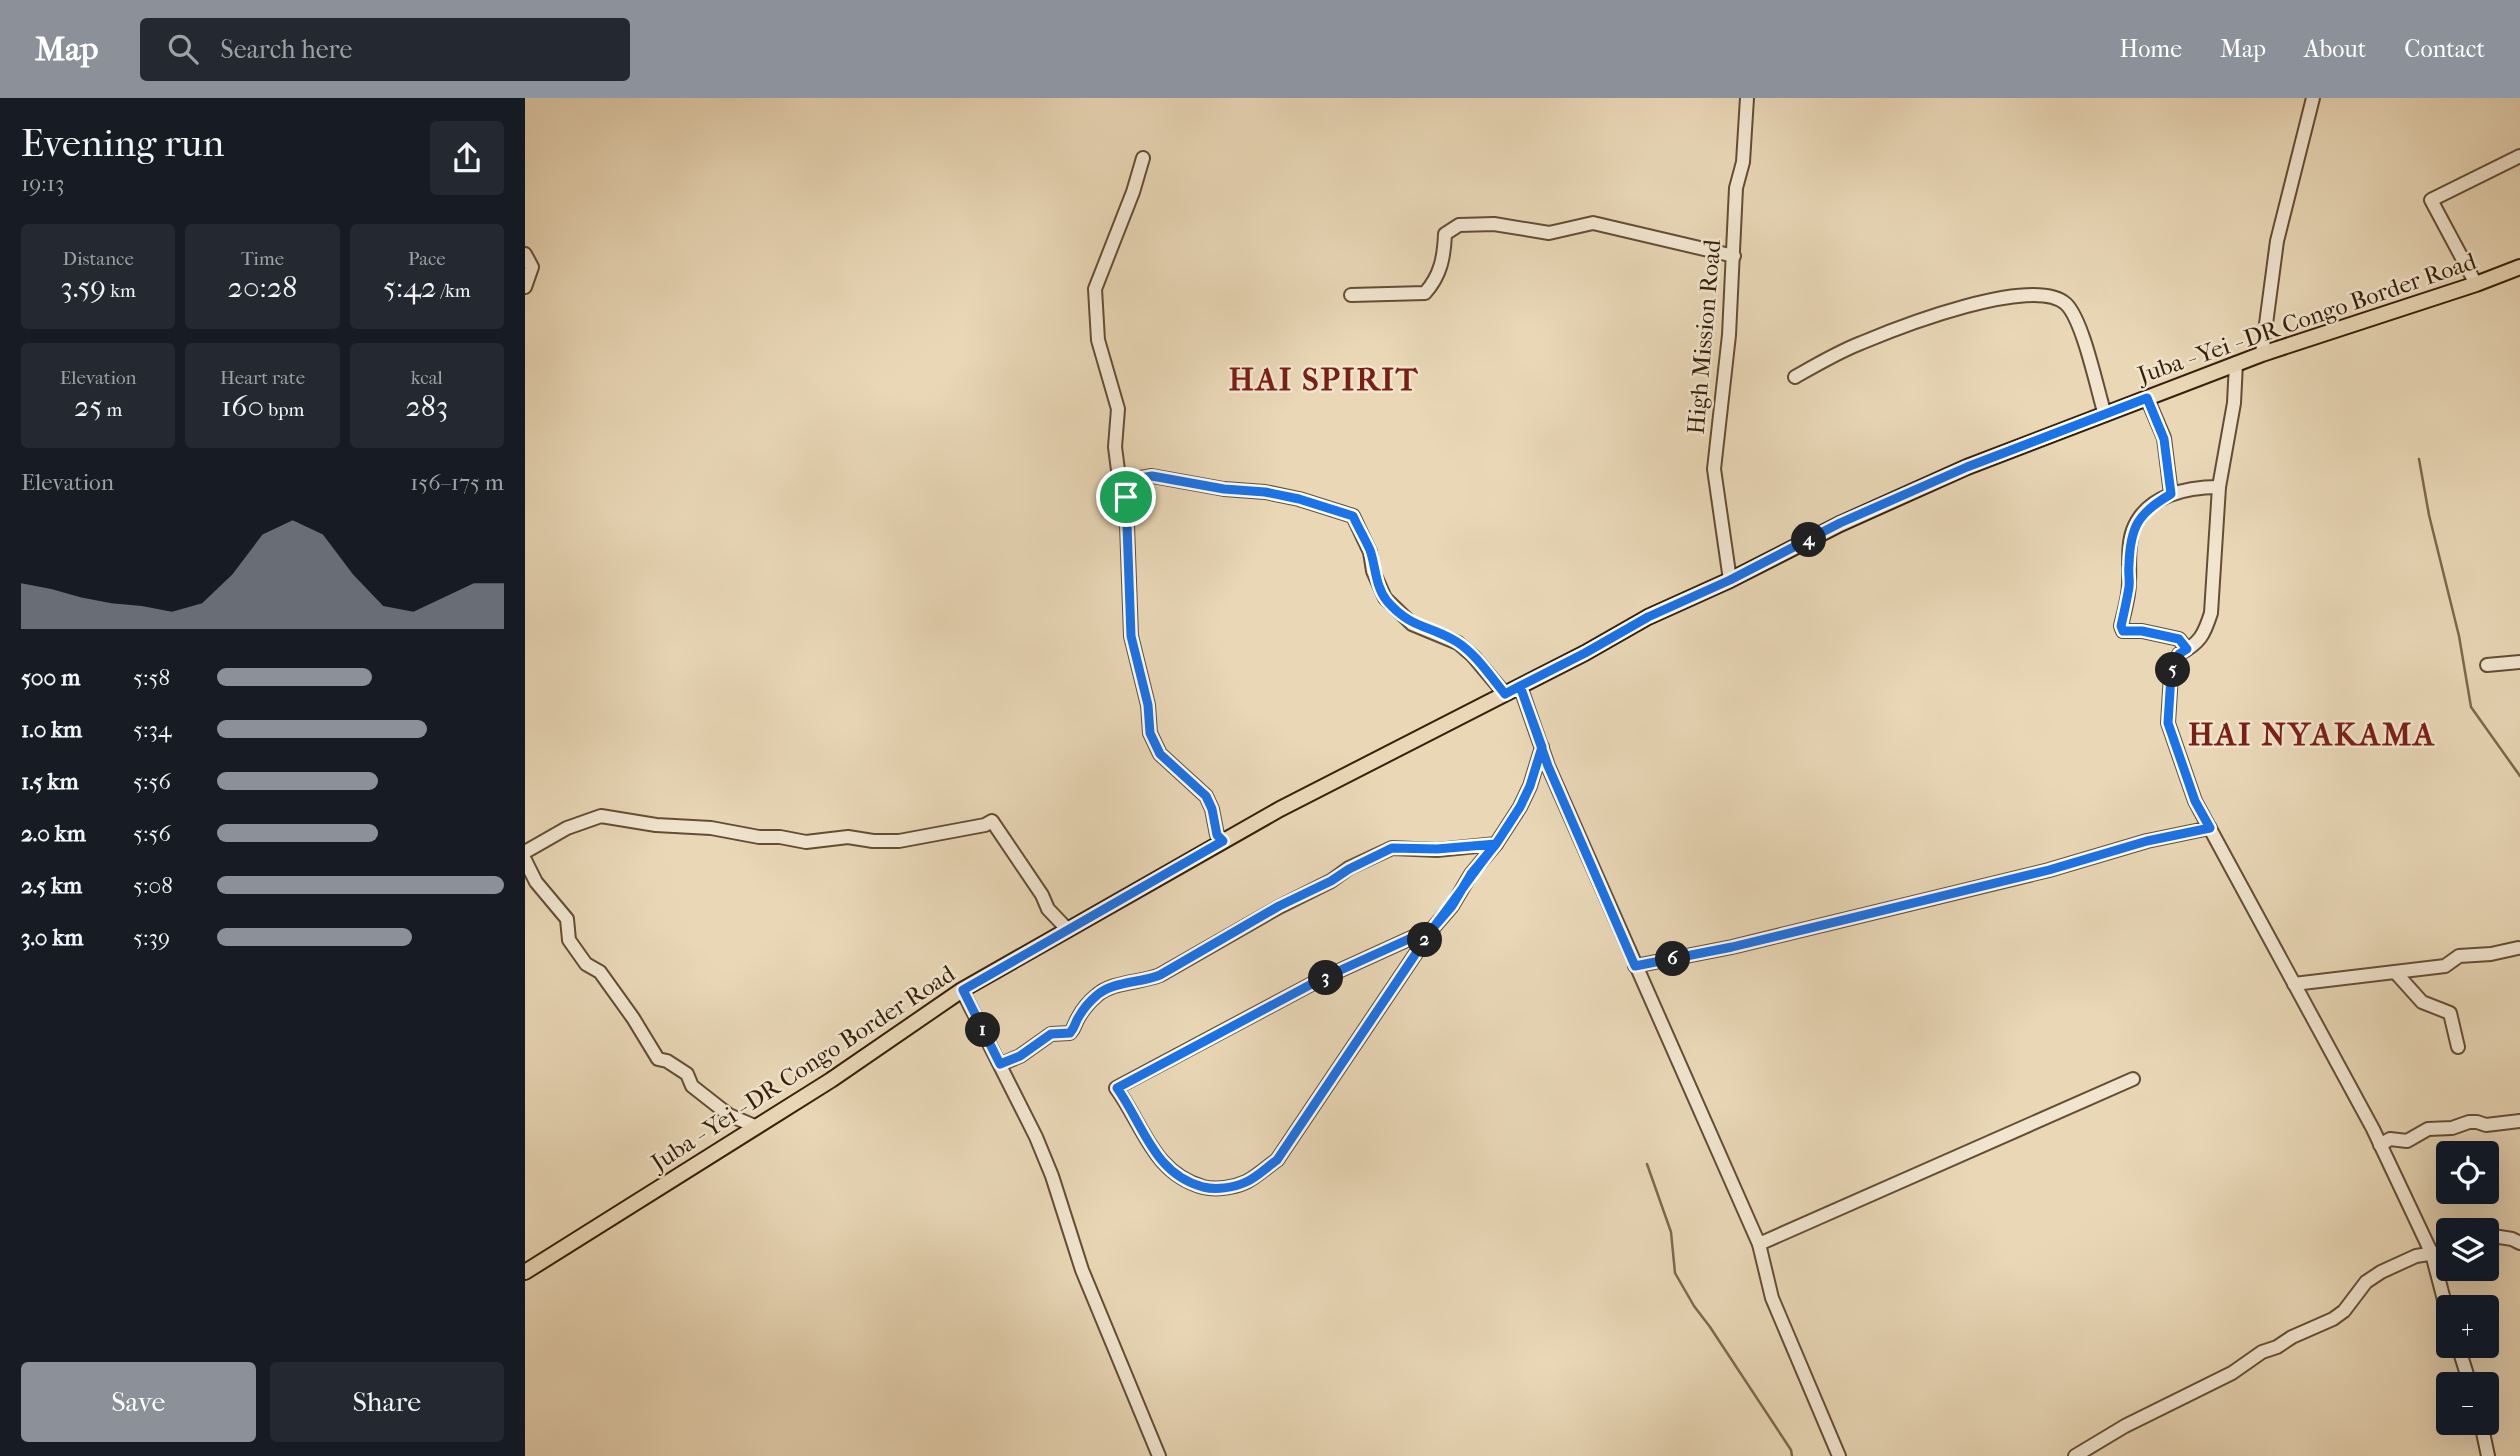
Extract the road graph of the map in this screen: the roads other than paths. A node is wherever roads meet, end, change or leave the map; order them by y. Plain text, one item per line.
1 (1747, 98) edge
2 (2313, 98) edge
3 (2520, 156) edge
4 (1143, 158) dead end
5 (525, 254) edge
6 (1734, 256) junction
7 (2520, 267) edge
8 (2476, 284) junction
9 (525, 287) edge
10 (1351, 295) dead end
11 (2262, 354) junction
12 (2236, 363) junction
13 (1795, 377) dead end
14 (2147, 398) junction
15 (2105, 415) junction
16 (2219, 487) junction
17 (2171, 494) junction
18 (1126, 497) junction
19 (1730, 580) junction
20 (2187, 649) junction
21 (2520, 662) edge
22 (2487, 665) dead end
23 (1520, 686) junction
24 (1505, 694) junction
25 (1542, 747) junction
26 (2210, 828) junction
27 (1223, 841) junction
28 (1496, 844) junction
29 (525, 852) edge
30 (525, 860) edge
31 (1433, 928) junction
32 (1068, 930) junction
33 (2518, 948) dead end
34 (1635, 966) junction
35 (2395, 971) junction
36 (2294, 984) junction
37 (963, 990) junction
38 (2458, 1047) dead end
39 (1000, 1064) junction
40 (2133, 1079) dead end
41 (2520, 1121) edge
42 (757, 1127) junction
43 (2380, 1145) junction
44 (2499, 1237) edge
45 (2520, 1243) edge
46 (1759, 1244) junction
47 (2436, 1253) edge
48 (2431, 1254) junction
49 (525, 1272) edge
50 (2443, 1295) edge
51 (2484, 1435) edge
52 (1159, 1456) edge
53 (1839, 1456) edge
54 (2075, 1456) edge
55 (2488, 1456) edge

1 - 6 street, High Mission Road
2 - 11 street
3 - 8 street
4 - 18 street
5 - 9 street
6 - 10 street
6 - 19 street, High Mission Road
7 - 8 main road, Juba - Yei - DR Congo Border Road
8 - 11 main road, Juba - Yei - DR Congo Border Road
11 - 12 main road, Juba - Yei - DR Congo Border Road
12 - 14 main road, Juba - Yei - DR Congo Border Road
12 - 16 street
13 - 15 street
14 - 15 main road, Juba - Yei - DR Congo Border Road
14 - 17 street
15 - 19 main road, Juba - Yei - DR Congo Border Road
16 - 17 street
16 - 20 street
17 - 20 street
18 - 24 street
18 - 27 street
19 - 23 main road, Juba - Yei - DR Congo Border Road
20 - 26 street
21 - 22 street
23 - 24 main road, Juba - Yei - DR Congo Border Road
23 - 25 street
24 - 27 main road, Juba - Yei - DR Congo Border Road
25 - 28 street
25 - 34 street
26 - 34 street
26 - 36 street
27 - 32 main road, Juba - Yei - DR Congo Border Road
28 - 31 street
28 - 39 street
29 - 32 street
30 - 42 street
31 - 31 street
32 - 37 main road, Juba - Yei - DR Congo Border Road
33 - 35 street
34 - 46 street
35 - 36 street
35 - 38 street
36 - 43 street
37 - 39 street
37 - 42 main road, Juba - Yei - DR Congo Border Road
39 - 52 street
40 - 46 street
41 - 43 street
42 - 49 main road, Juba - Yei - DR Congo Border Road
43 - 48 street
44 - 45 street
46 - 53 street
47 - 48 street
48 - 50 street
48 - 54 street
51 - 55 street

